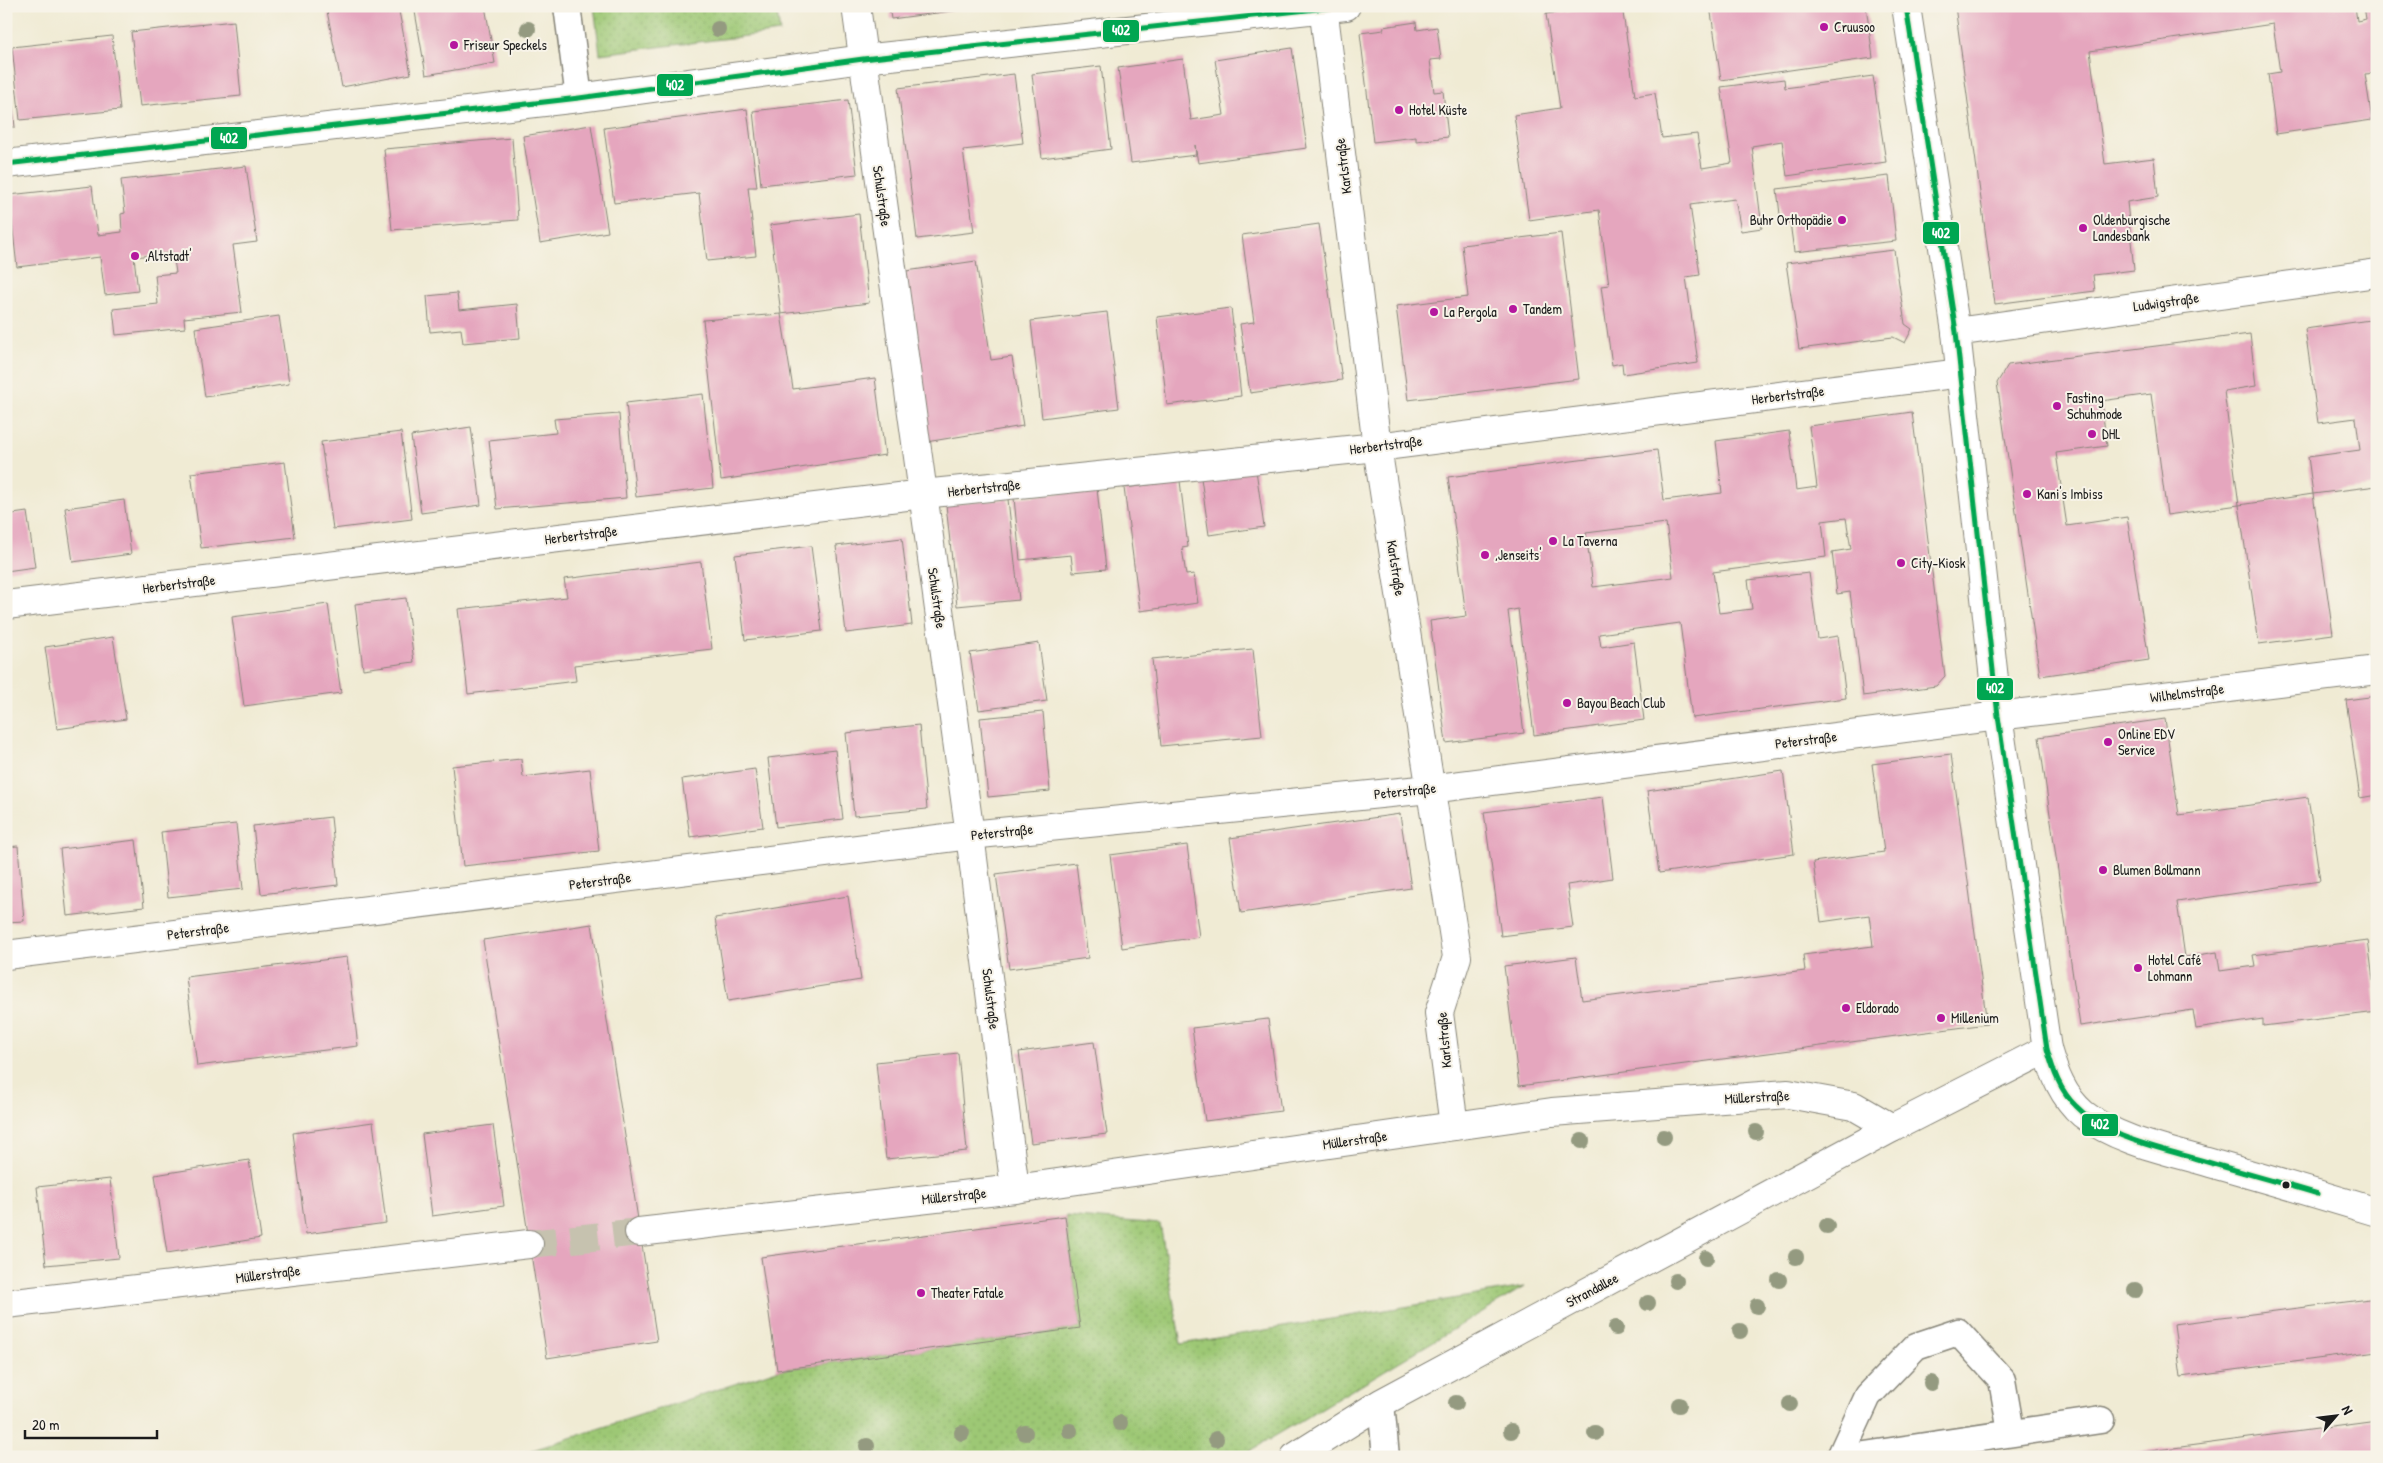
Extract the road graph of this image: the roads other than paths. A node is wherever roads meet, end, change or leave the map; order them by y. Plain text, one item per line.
1 (567, 6) edge
2 (856, 6) edge
3 (1906, 6) edge
4 (1331, 7) edge
5 (863, 59) junction
6 (579, 98) junction
7 (6, 164) edge
8 (2377, 273) edge
9 (1956, 332) junction
10 (1961, 373) junction
11 (1377, 446) junction
12 (923, 494) junction
13 (6, 605) edge
14 (2377, 670) edge
15 (1998, 716) junction
16 (1430, 789) junction
17 (970, 835) junction
18 (6, 955) edge
19 (2047, 1048) junction
20 (1454, 1126) junction
21 (1892, 1128) junction
22 (1015, 1189) junction
23 (2377, 1212) edge
24 (640, 1232) tunnel mouth
25 (530, 1244) tunnel mouth
26 (6, 1304) edge
27 (1381, 1403) junction
28 (2101, 1420) dead end
29 (2011, 1432) junction
30 (1295, 1457) edge
31 (1386, 1457) edge
32 (1840, 1457) edge
33 (1851, 1457) edge

1 - 6 lane
2 - 5 street, Schulstraße
3 - 9 street
4 - 5 street
4 - 11 street, Karlstraße
5 - 6 street
5 - 12 street, Schulstraße
6 - 7 street
8 - 9 street, Ludwigstraße
9 - 10 street
10 - 11 street, Herbertstraße
10 - 15 street
11 - 12 street, Herbertstraße
11 - 16 street, Karlstraße
12 - 13 street, Herbertstraße
12 - 17 street, Schulstraße
14 - 15 street, Wilhelmstraße
15 - 16 street, Peterstraße
15 - 19 street
16 - 17 street, Peterstraße
16 - 20 street, Karlstraße
17 - 18 street, Peterstraße
17 - 22 street, Schulstraße
19 - 21 street
19 - 23 street
20 - 21 street, Müllerstraße
20 - 22 street, Müllerstraße
21 - 27 street, Strandallee
22 - 24 street, Müllerstraße
25 - 26 street, Müllerstraße
27 - 30 street, Strandallee
27 - 31 lane
28 - 29 lane
29 - 32 lane
29 - 33 lane

